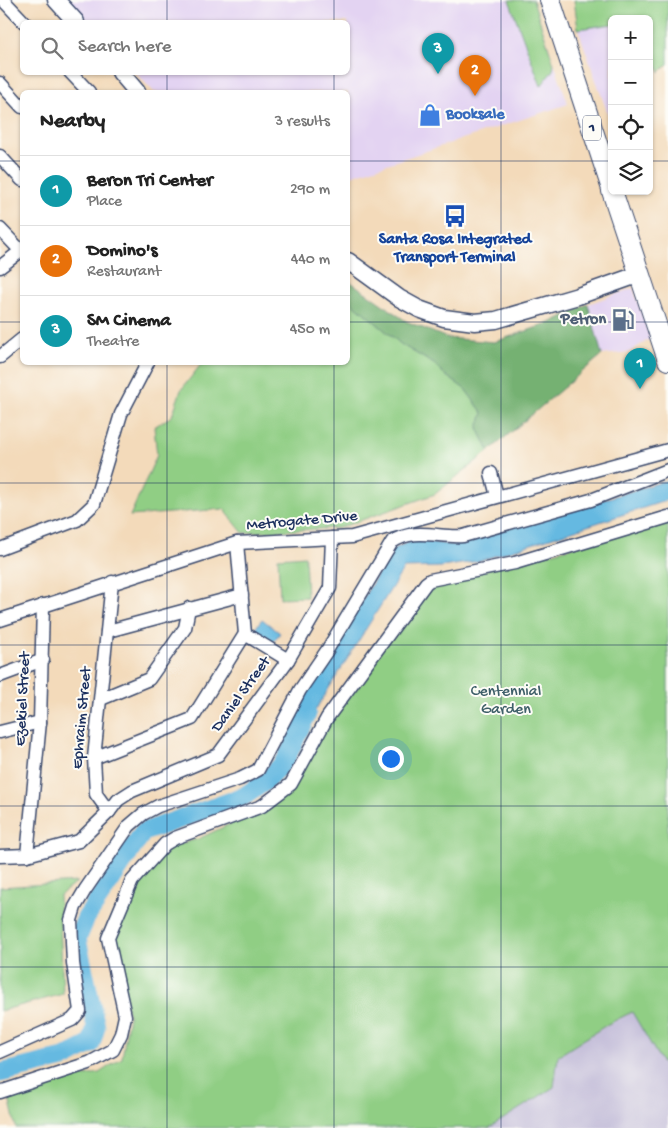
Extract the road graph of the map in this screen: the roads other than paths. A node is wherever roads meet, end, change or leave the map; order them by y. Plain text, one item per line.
1 (3, 0) edge
2 (56, 0) edge
3 (550, 0) edge
4 (22, 20) edge
5 (74, 20) edge
6 (73, 75) edge
7 (123, 75) edge
8 (0, 83) edge
9 (87, 90) edge
10 (136, 90) edge
11 (20, 105) edge
12 (0, 156) edge
13 (20, 178) edge
14 (608, 178) edge
15 (614, 195) edge
16 (0, 229) edge
17 (20, 249) edge
18 (20, 252) edge
19 (350, 262) edge
20 (0, 267) edge
21 (640, 274) junction
22 (20, 341) edge
23 (0, 357) edge
24 (668, 360) edge
25 (146, 365) edge
26 (668, 450) edge
27 (668, 470) edge
28 (491, 473) dead end
29 (497, 496) junction
30 (668, 517) edge
31 (332, 538) junction
32 (237, 543) junction
33 (0, 549) edge
34 (112, 582) junction
35 (242, 595) junction
36 (43, 605) junction
37 (189, 608) junction
38 (0, 620) edge
39 (108, 631) junction
40 (245, 634) junction
41 (43, 660) junction
42 (288, 660) junction
43 (0, 676) edge
44 (101, 700) junction
45 (40, 722) junction
46 (0, 732) edge
47 (94, 758) junction
48 (108, 812) junction
49 (27, 855) junction
50 (0, 856) edge
51 (0, 1052) edge
52 (0, 1092) edge

1 - 4 street
2 - 5 main road
3 - 14 highway, 1
6 - 9 street
7 - 10 main road
8 - 11 street
12 - 13 street
15 - 21 highway, 1
16 - 17 street
18 - 20 street
19 - 21 main road
21 - 24 highway, 1
22 - 23 street
25 - 33 street
26 - 29 street, Metrogate Drive
27 - 51 street
28 - 29 street
29 - 31 street, Metrogate Drive
30 - 52 street
31 - 32 street, Metrogate Drive
31 - 42 street, Daniel Street
32 - 34 street, Metrogate Drive
32 - 35 street
34 - 36 street, Metrogate Drive
34 - 39 street, Ephraim Street
35 - 37 street
35 - 40 street
36 - 38 street, Metrogate Drive
36 - 41 street, Ezekiel Street
37 - 39 street
37 - 44 street
39 - 44 street, Ephraim Street
40 - 42 street
40 - 47 street
41 - 43 street
41 - 45 street, Ezekiel Street
42 - 48 street, Daniel Street
44 - 47 street, Ephraim Street
45 - 46 street
45 - 49 street, Ezekiel Street
47 - 48 street, Ephraim Street
48 - 49 street
49 - 50 street

